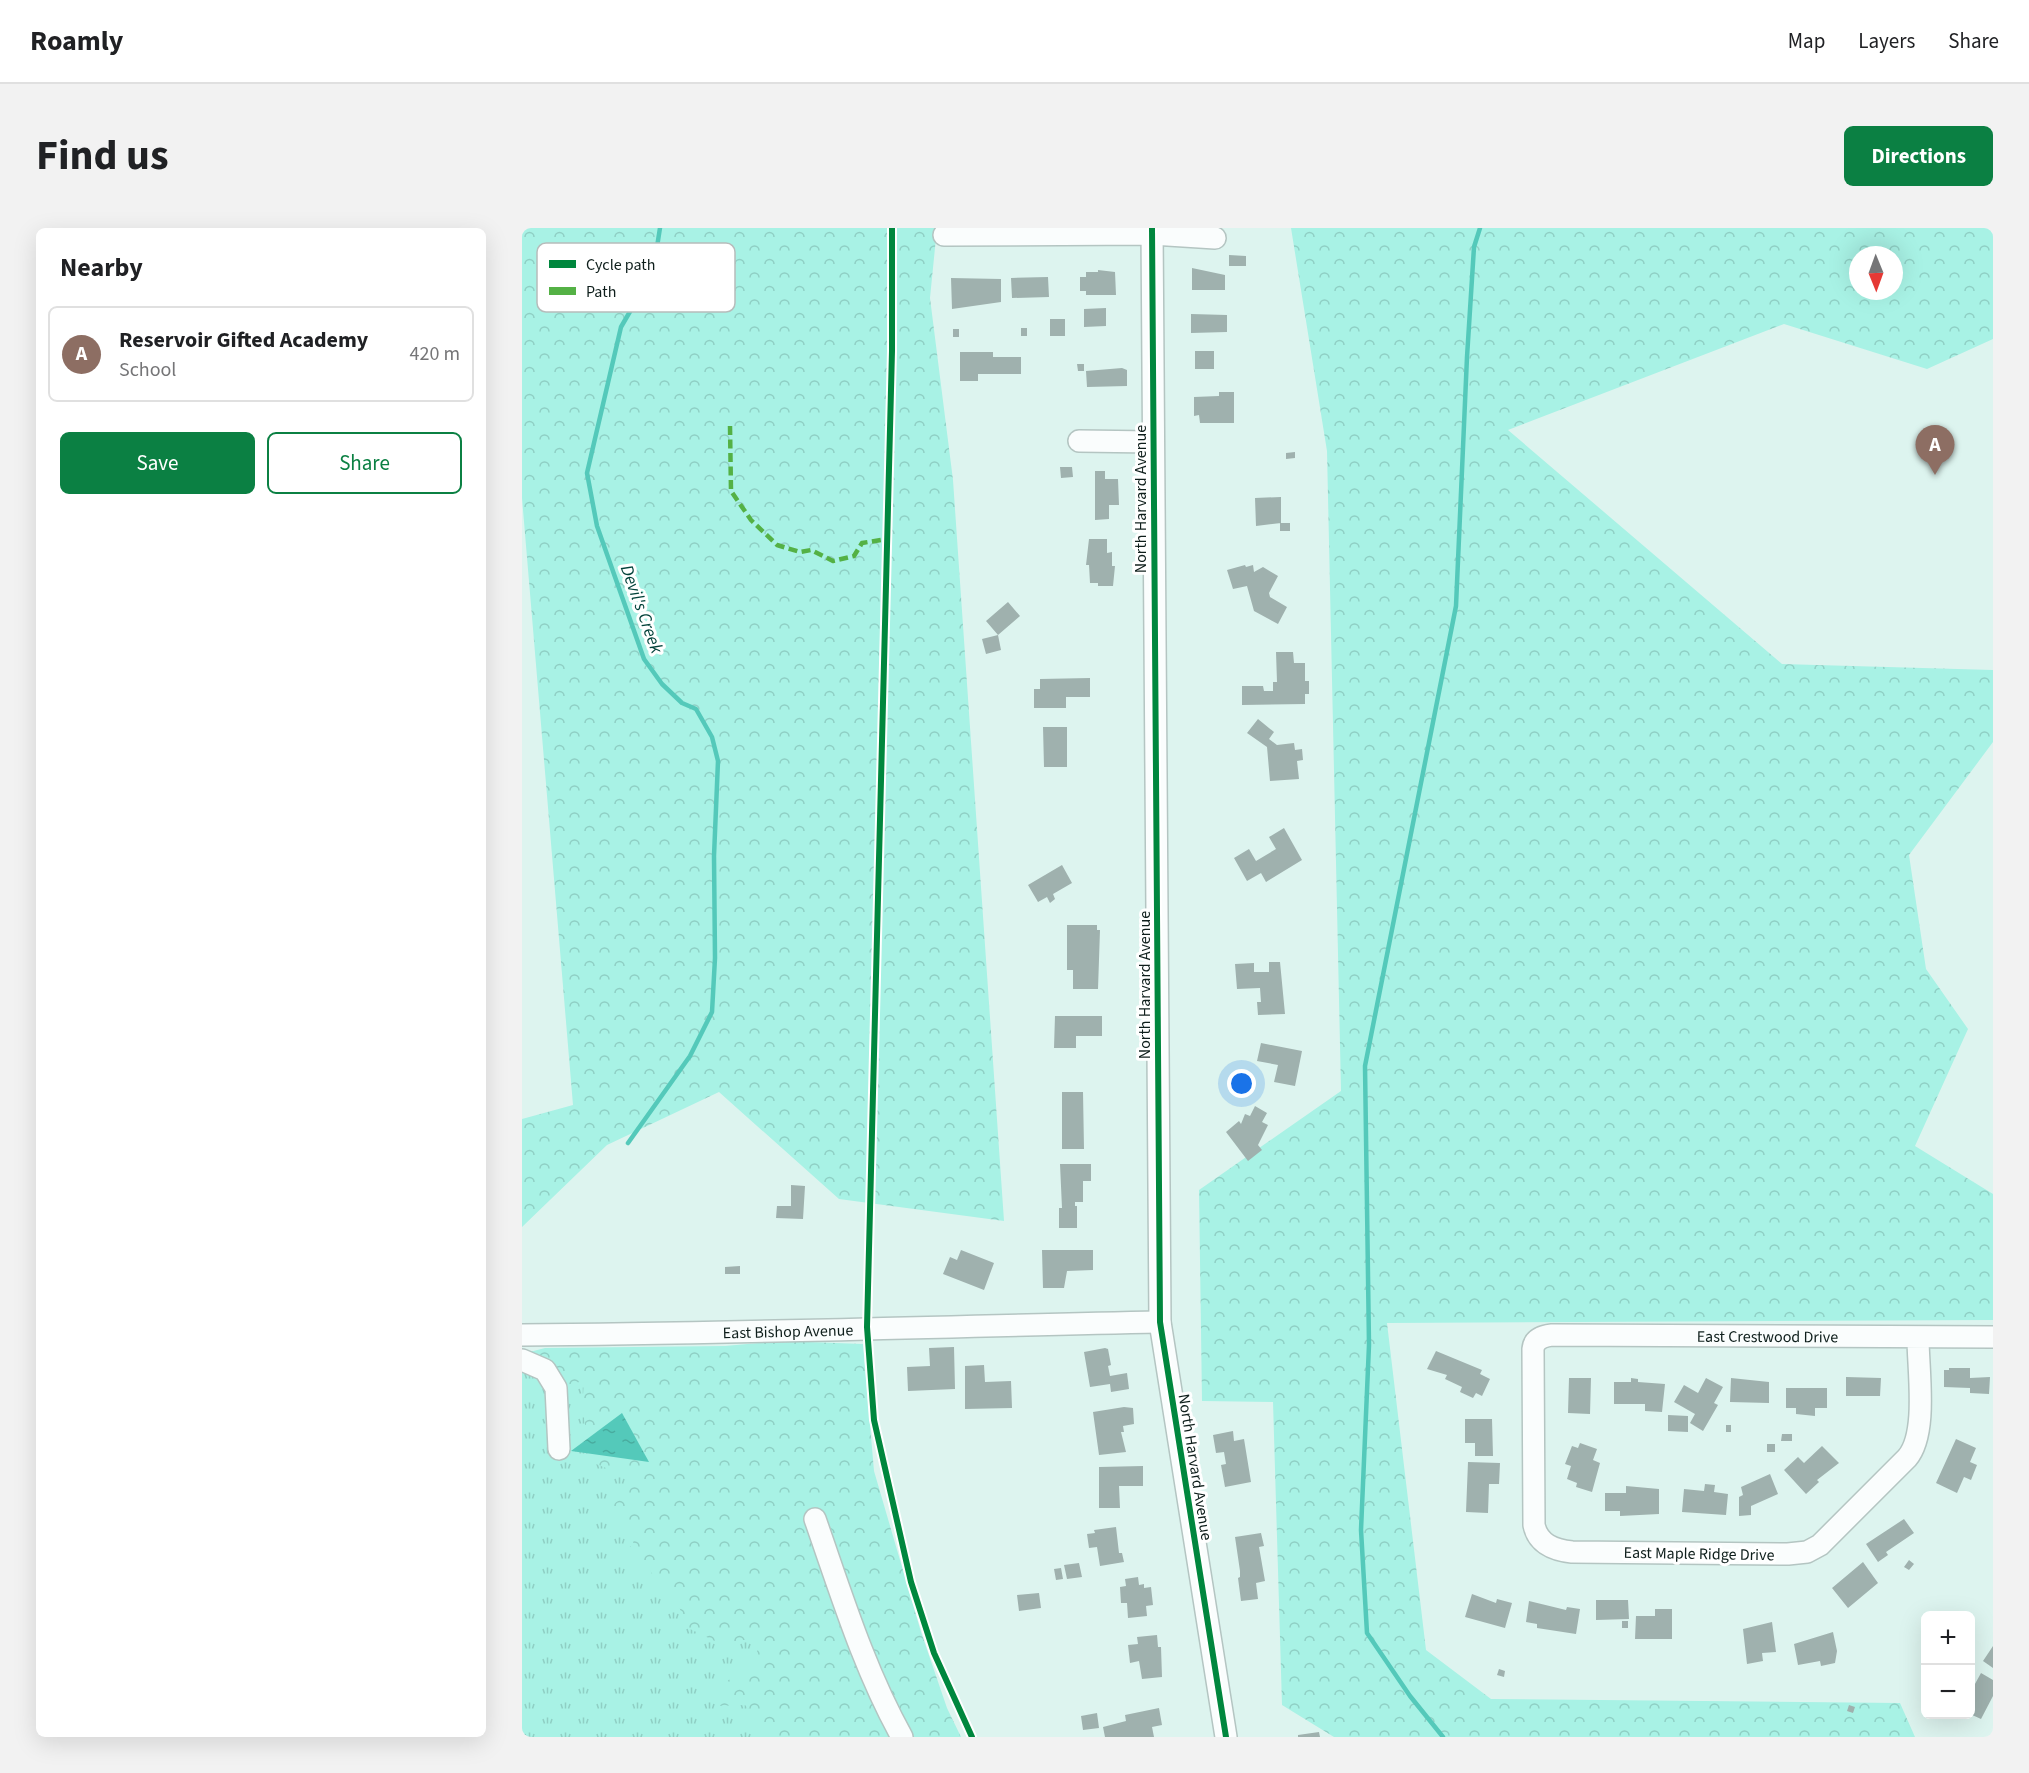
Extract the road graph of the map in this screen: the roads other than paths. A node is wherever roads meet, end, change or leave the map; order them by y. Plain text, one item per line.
1 (1152, 231) edge
2 (944, 235) dead end
3 (1215, 238) dead end
4 (1079, 441) dead end
5 (1154, 442) junction
6 (1160, 1322) junction
7 (522, 1335) edge
8 (1542, 1337) joint
9 (1993, 1337) edge
10 (1918, 1338) junction
11 (522, 1360) edge
12 (559, 1449) dead end
13 (816, 1519) dead end
14 (902, 1737) edge
15 (1226, 1737) edge

1 - 2 street
1 - 3 street
1 - 5 street, North Harvard Avenue
4 - 5 street
5 - 6 street, North Harvard Avenue
6 - 7 street, East Bishop Avenue
6 - 15 street, North Harvard Avenue
8 - 10 street, East Crestwood Drive
8 - 10 street, East Maple Ridge Drive
9 - 10 street, East Crestwood Drive
11 - 12 street
13 - 14 street

